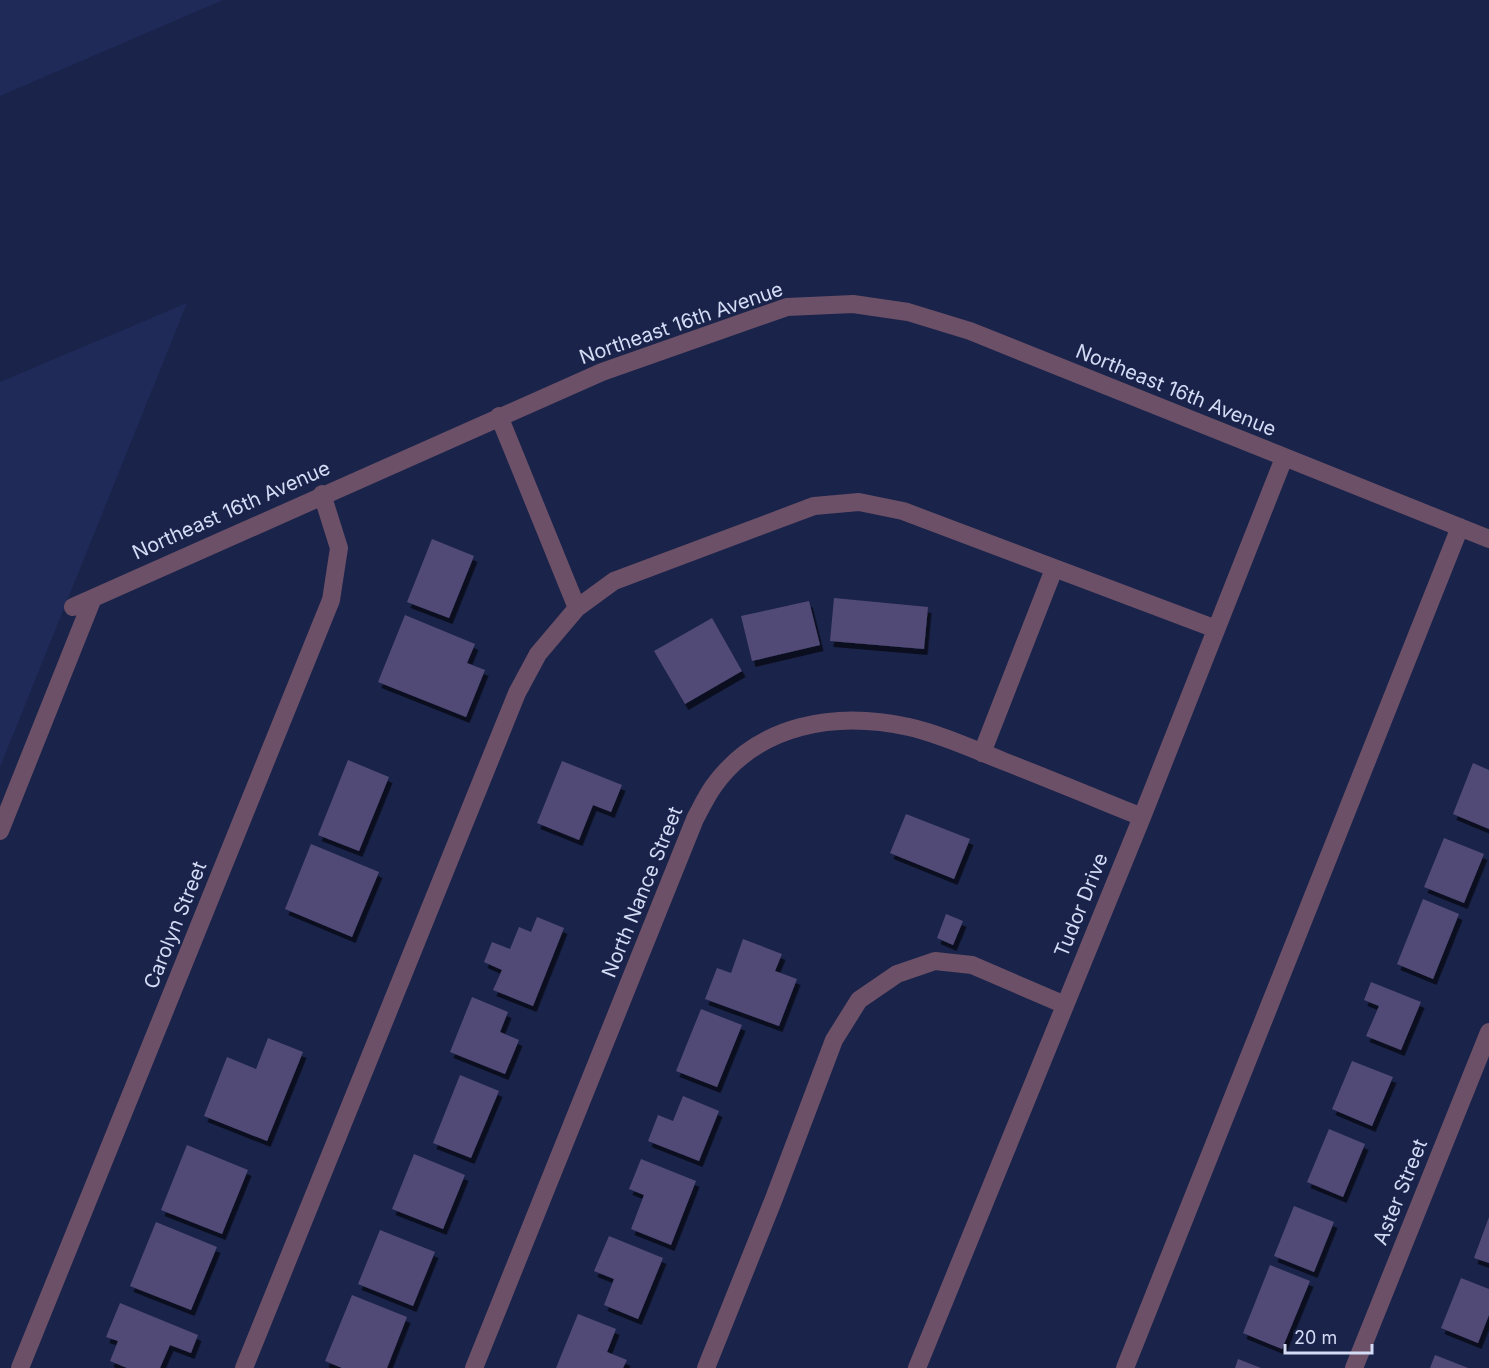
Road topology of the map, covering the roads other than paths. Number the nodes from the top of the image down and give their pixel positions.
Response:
1 (499, 416) junction
2 (1284, 458) junction
3 (322, 494) junction
4 (1460, 527) junction
5 (1489, 539) edge
6 (1054, 569) junction
7 (93, 597) junction
8 (73, 607) dead end
9 (577, 608) junction
10 (1215, 629) junction
11 (982, 753) junction
12 (1142, 817) junction
13 (0, 831) edge
14 (1065, 1005) junction
15 (1489, 1032) edge
16 (20, 1368) edge
17 (244, 1368) edge
18 (474, 1368) edge
19 (706, 1368) edge
20 (918, 1368) edge
21 (1125, 1368) edge
22 (1354, 1368) edge

1 - 2 street, Northeast 16th Avenue
1 - 3 street, Northeast 16th Avenue
1 - 9 street
2 - 4 street, Northeast 16th Avenue
2 - 10 street, Tudor Drive
3 - 7 street, Northeast 16th Avenue
3 - 16 street, Carolyn Street
4 - 5 street, Northeast 16th Avenue
4 - 21 street
6 - 9 street
6 - 10 street
6 - 11 street
7 - 8 street, Northeast 16th Avenue
7 - 13 street
9 - 17 street
10 - 12 street, Tudor Drive
11 - 12 street, North Nance Street
11 - 18 street, North Nance Street
12 - 14 street, Tudor Drive
14 - 19 street
14 - 20 street, Tudor Drive
15 - 22 street, Aster Street

